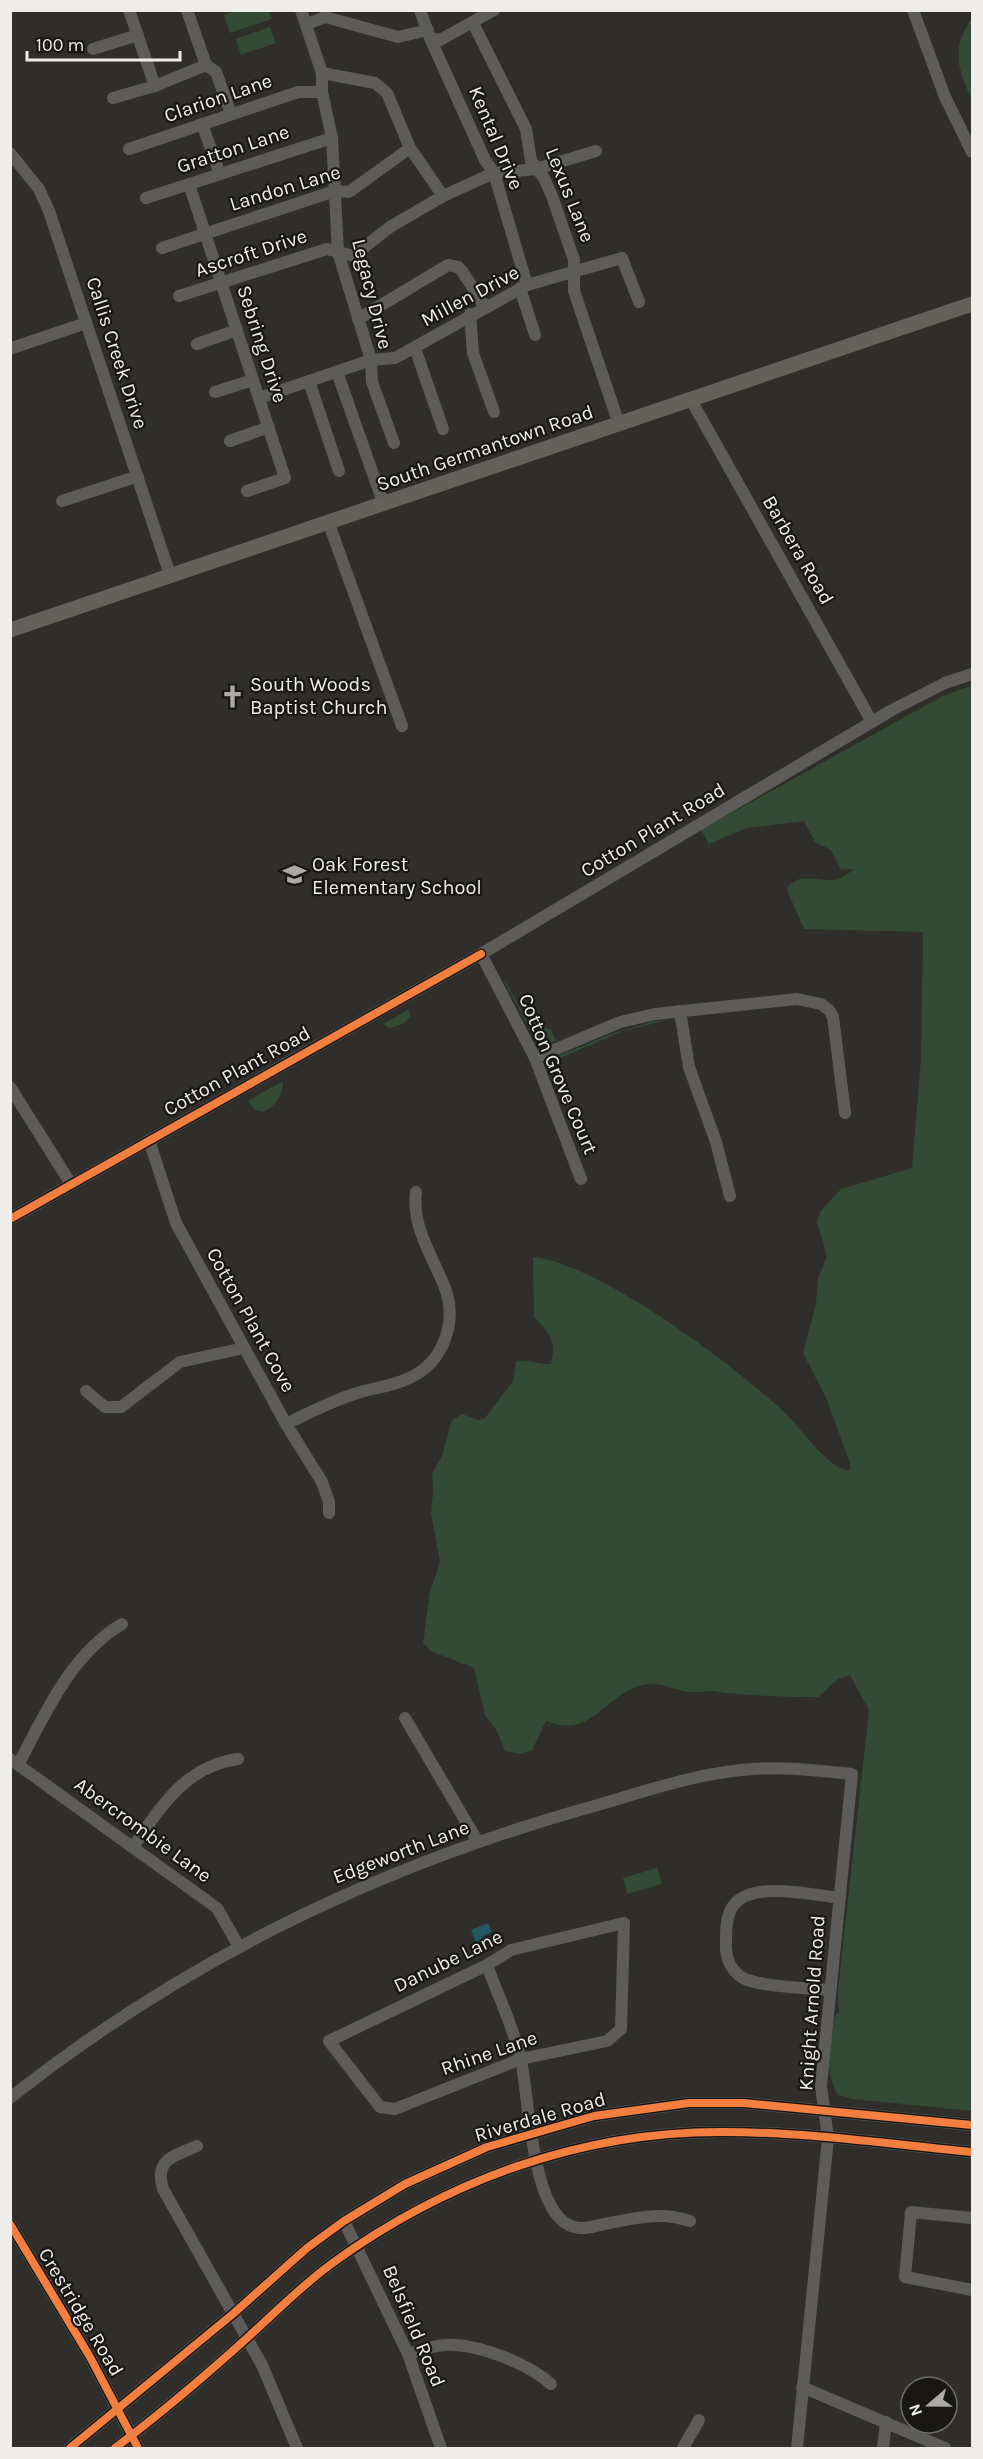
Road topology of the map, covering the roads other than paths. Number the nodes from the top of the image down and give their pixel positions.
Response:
1 (129, 10) edge
2 (187, 10) edge
3 (301, 10) edge
4 (420, 10) edge
5 (494, 10) edge
6 (913, 10) edge
7 (473, 22) junction
8 (307, 24) junction
9 (429, 34) junction
10 (138, 36) junction
11 (93, 48) dead end
12 (206, 65) junction
13 (322, 74) junction
14 (155, 86) junction
15 (322, 92) junction
16 (113, 98) dead end
17 (231, 114) junction
18 (202, 124) junction
19 (332, 138) junction
20 (410, 148) junction
21 (129, 149) dead end
22 (596, 151) dead end
23 (972, 152) edge
24 (13, 160) edge
25 (536, 169) junction
26 (494, 172) junction
27 (220, 174) junction
28 (189, 184) junction
29 (335, 191) junction
30 (443, 196) junction
31 (146, 198) dead end
32 (205, 233) junction
33 (162, 248) dead end
34 (338, 252) junction
35 (573, 273) junction
36 (221, 282) junction
37 (524, 287) junction
38 (179, 296) dead end
39 (639, 302) dead end
40 (972, 304) edge
41 (485, 307) junction
42 (470, 314) junction
43 (358, 319) junction
44 (86, 323) junction
45 (237, 330) junction
46 (535, 335) dead end
47 (197, 344) dead end
48 (12, 348) dead end
49 (415, 348) junction
50 (371, 360) junction
51 (337, 372) junction
52 (253, 380) junction
53 (309, 381) junction
54 (215, 392) dead end
55 (259, 398) junction
56 (690, 398) junction
57 (494, 412) dead end
58 (619, 424) junction
59 (268, 428) junction
60 (443, 429) dead end
61 (230, 441) dead end
62 (394, 443) dead end
63 (339, 471) dead end
64 (138, 476) junction
65 (247, 491) dead end
66 (62, 501) dead end
67 (384, 505) junction
68 (329, 524) junction
69 (170, 575) junction
70 (10, 630) edge
71 (972, 674) edge
72 (872, 722) junction
73 (402, 726) dead end
74 (481, 954) junction
75 (680, 1011) junction
76 (535, 1058) junction
77 (10, 1087) edge
78 (845, 1113) dead end
79 (149, 1140) junction
80 (581, 1179) dead end
81 (70, 1184) junction
82 (416, 1192) dead end
83 (730, 1196) dead end
84 (10, 1219) edge
85 (244, 1348) junction
86 (86, 1391) dead end
87 (286, 1424) junction
88 (330, 1513) dead end
89 (122, 1624) dead end
90 (405, 1718) dead end
91 (238, 1760) dead end
92 (14, 1762) edge
93 (852, 1774) joint
94 (478, 1842) junction
95 (133, 1847) junction
96 (840, 1898) junction
97 (624, 1923) joint
98 (238, 1945) junction
99 (487, 1965) junction
100 (830, 1990) junction
101 (329, 2041) joint
102 (521, 2059) junction
103 (10, 2098) edge
104 (826, 2111) junction
105 (972, 2126) edge
106 (531, 2132) junction
107 (828, 2138) junction
108 (197, 2146) dead end
109 (972, 2152) edge
110 (537, 2159) junction
111 (972, 2218) edge
112 (344, 2221) junction
113 (690, 2221) dead end
114 (10, 2224) edge
115 (357, 2246) junction
116 (972, 2290) edge
117 (234, 2313) junction
118 (247, 2338) junction
119 (408, 2354) junction
120 (551, 2384) dead end
121 (802, 2388) junction
122 (118, 2408) junction
123 (699, 2420) dead end
124 (886, 2422) junction
125 (133, 2435) junction
126 (70, 2448) edge
127 (115, 2448) edge
128 (138, 2448) edge
129 (297, 2448) edge
130 (441, 2448) edge
131 (683, 2448) edge
132 (797, 2448) edge
133 (883, 2448) edge
134 (945, 2448) edge

1 - 10 street
2 - 12 street
3 - 8 street, Legacy Drive
4 - 9 street, Kental Drive
5 - 7 street
6 - 23 street
7 - 9 street
7 - 25 street, Lexus Lane
8 - 9 street
8 - 13 street, Legacy Drive
9 - 26 street, Kental Drive
10 - 11 street
10 - 14 street
12 - 14 street
12 - 17 street
13 - 15 street, Legacy Drive
13 - 20 street
14 - 16 street
15 - 17 street, Clarion Lane
15 - 19 street, Legacy Drive
17 - 18 street, Clarion Lane
18 - 21 street, Clarion Lane
18 - 27 street
19 - 27 street, Gratton Lane
19 - 29 street, Legacy Drive
20 - 29 street, Landon Lane
20 - 30 street
22 - 25 street, Ascroft Drive
24 - 44 street, Callis Creek Drive
25 - 26 street, Ascroft Drive
25 - 35 street, Lexus Lane
26 - 30 street, Ascroft Drive
26 - 37 street, Kental Drive
27 - 28 street, Gratton Lane
28 - 31 street, Gratton Lane
28 - 32 street, Sebring Drive
29 - 32 street, Landon Lane
29 - 34 street, Legacy Drive
30 - 34 street, Ascroft Drive
32 - 33 street, Landon Lane
32 - 36 street, Sebring Drive
34 - 36 street, Ascroft Drive
34 - 43 street, Legacy Drive
35 - 37 street, Millen Drive
35 - 39 street, Millen Drive
35 - 58 street, Lexus Lane
36 - 38 street, Ascroft Drive
36 - 45 street, Sebring Drive
37 - 41 street, Millen Drive
37 - 46 street, Kental Drive
40 - 56 main road, South Germantown Road
41 - 42 street, Millen Drive
41 - 43 street
42 - 49 street, Millen Drive
42 - 57 street
43 - 50 street, Legacy Drive
44 - 48 street
44 - 64 street, Callis Creek Drive
45 - 47 street
45 - 52 street, Sebring Drive
49 - 50 street, Millen Drive
49 - 60 street
50 - 51 street, Millen Drive
50 - 62 street, Legacy Drive
51 - 53 street, Millen Drive
51 - 67 street
52 - 54 street
52 - 55 street, Sebring Drive
53 - 55 street, Millen Drive
53 - 63 street
55 - 59 street, Sebring Drive
56 - 58 main road, South Germantown Road
56 - 72 street, Barbera Road
58 - 67 main road, South Germantown Road
59 - 61 street
59 - 65 street, Sebring Drive
64 - 66 street
64 - 69 street, Callis Creek Drive
67 - 68 main road, South Germantown Road
68 - 69 main road, South Germantown Road
68 - 73 street
69 - 70 main road, South Germantown Road
71 - 72 street, Cotton Plant Road
72 - 74 street, Cotton Plant Road
74 - 76 street, Cotton Grove Court
74 - 79 street, Cotton Plant Road
75 - 76 street
75 - 78 street
75 - 83 street
76 - 80 street, Cotton Grove Court
77 - 81 street
79 - 81 street, Cotton Plant Road
79 - 85 street, Cotton Plant Cove
81 - 84 street, Cotton Plant Road
82 - 87 street
85 - 86 street
85 - 87 street, Cotton Plant Cove
87 - 88 street, Cotton Plant Cove
89 - 92 street
90 - 94 street
91 - 95 street
92 - 95 street, Abercrombie Lane
93 - 94 street, Edgeworth Lane
93 - 96 street, Knight Arnold Road
94 - 98 street, Edgeworth Lane
95 - 98 street, Abercrombie Lane
96 - 100 street, Knight Arnold Road
96 - 100 street
97 - 99 street, Danube Lane
97 - 102 street, Rhine Lane
98 - 103 street, Edgeworth Lane
99 - 101 street, Danube Lane
99 - 102 street
100 - 104 street, Knight Arnold Road
101 - 102 street, Rhine Lane
102 - 106 street
104 - 105 street, Riverdale Road
104 - 106 street, Riverdale Road
104 - 107 street, Knight Arnold Road
106 - 110 street
106 - 112 street, Riverdale Road
107 - 109 street, Riverdale Road
107 - 110 street, Riverdale Road
107 - 121 street, Knight Arnold Road
108 - 117 street
110 - 113 street
110 - 115 street, Riverdale Road
111 - 116 street
112 - 115 street, Belsfield Road
112 - 117 street, Riverdale Road
114 - 122 street, Crestridge Road
115 - 118 street, Riverdale Road
115 - 119 street, Belsfield Road
117 - 118 street
117 - 122 street, Riverdale Road
118 - 125 street, Riverdale Road
118 - 129 street
119 - 120 street
119 - 130 street, Belsfield Road
121 - 124 street
121 - 132 street, Knight Arnold Road
122 - 125 street, Crestridge Road
122 - 126 street, Riverdale Road
123 - 131 street
124 - 133 street
124 - 134 street
125 - 127 street, Riverdale Road
125 - 128 street, Crestridge Road

